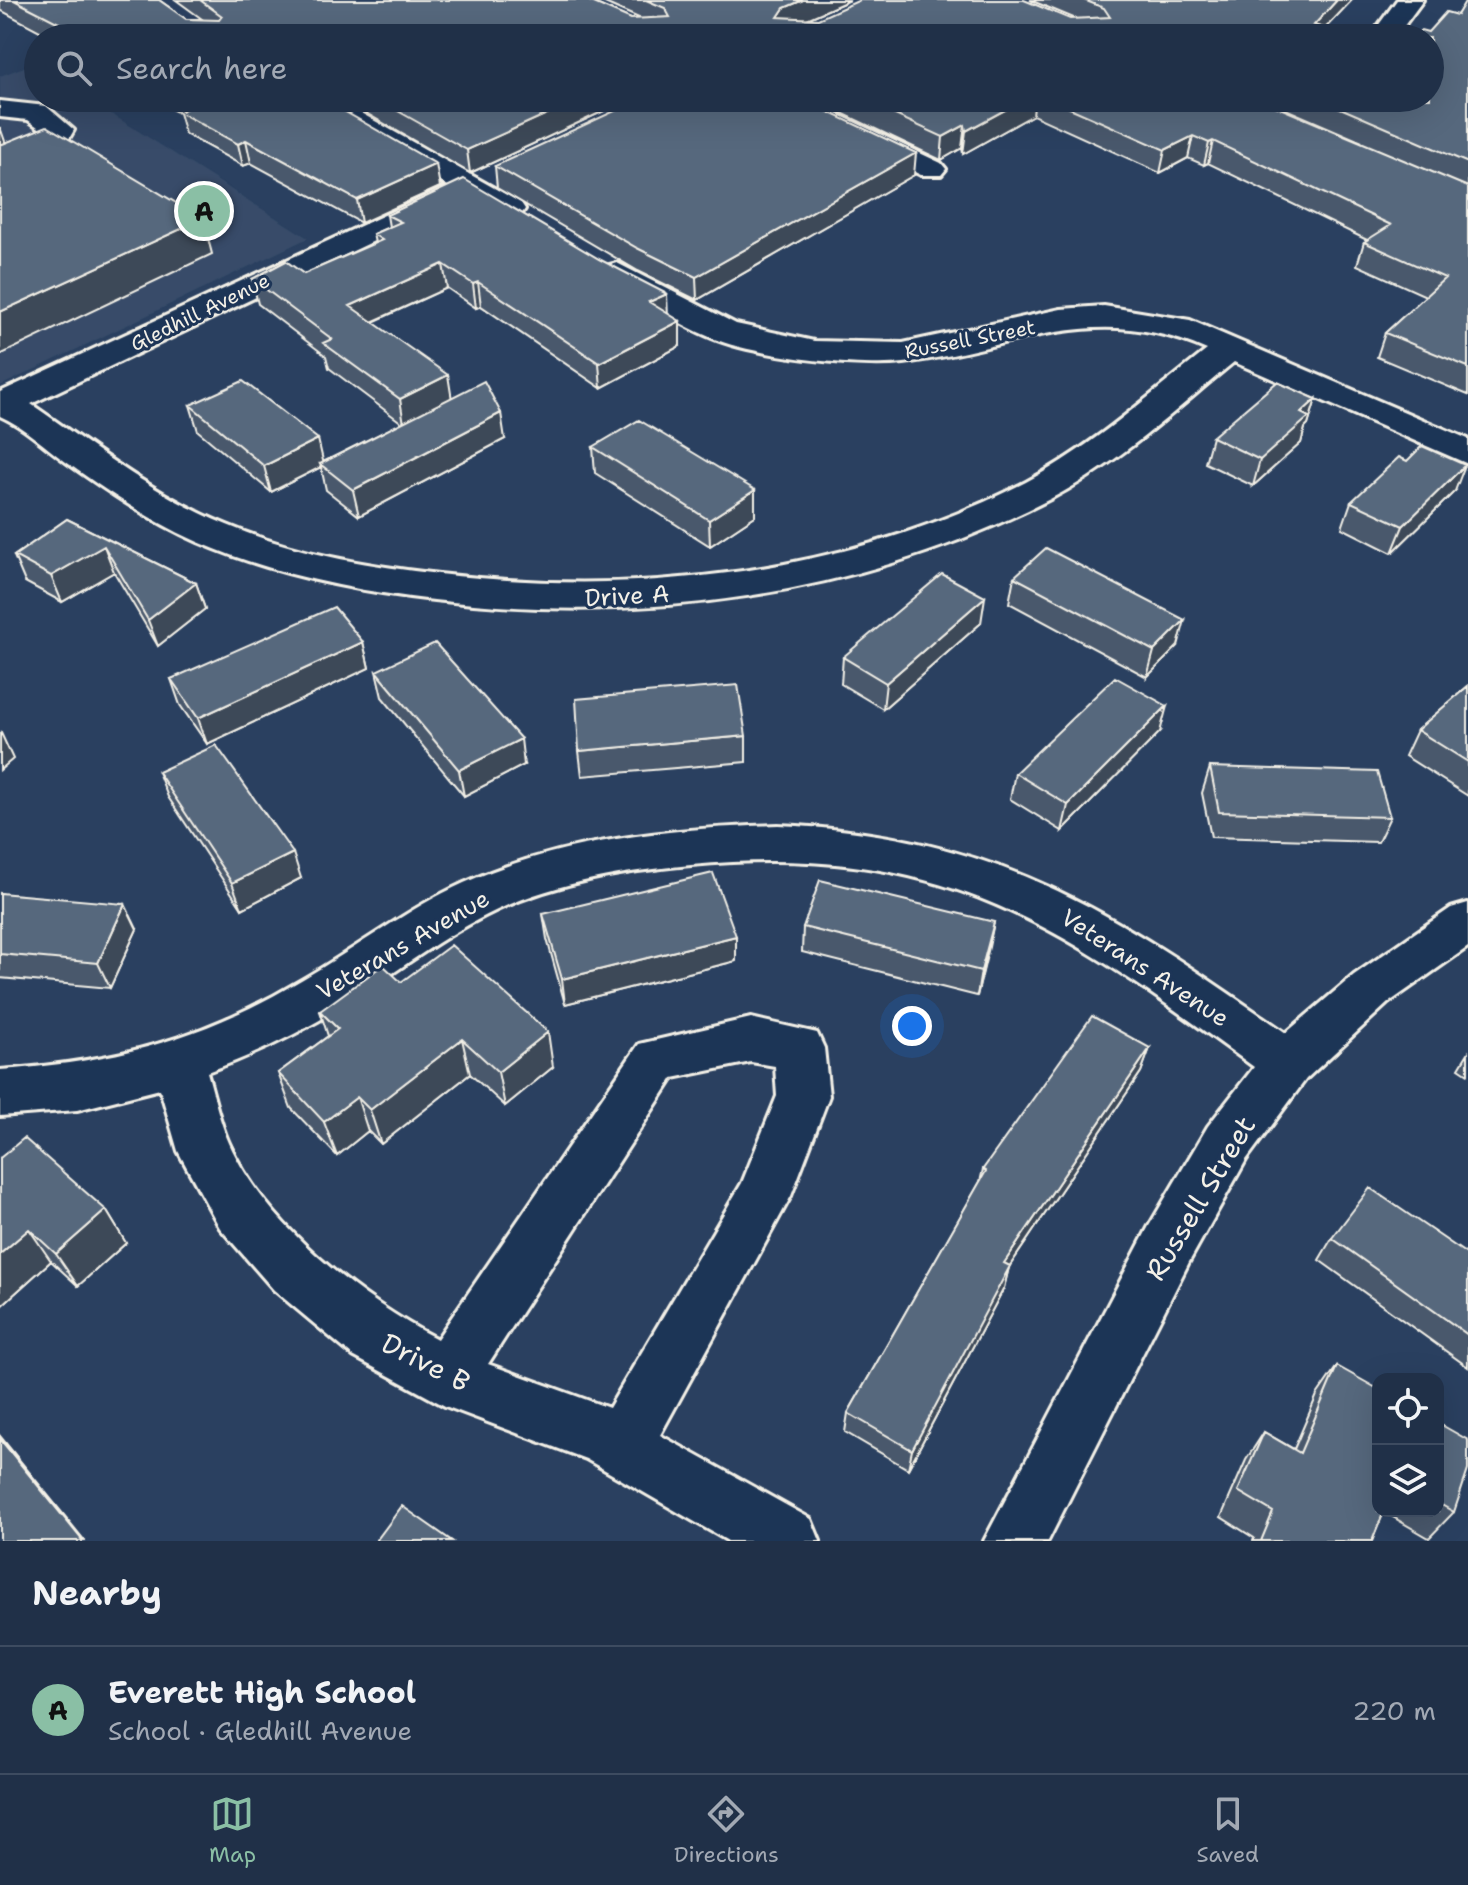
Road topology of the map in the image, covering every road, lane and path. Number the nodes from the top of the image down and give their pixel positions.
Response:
1 (1410, 0) edge
2 (1392, 24) edge
3 (0, 109) edge
4 (24, 111) edge
5 (36, 112) edge
6 (343, 112) edge
7 (811, 112) edge
8 (931, 169) dead end
9 (0, 173) edge
10 (481, 179) junction
11 (537, 225) edge
12 (588, 256) edge
13 (1231, 347) junction
14 (3, 403) edge
15 (1468, 453) edge
16 (1468, 922) edge
17 (178, 1061) junction
18 (1288, 1063) junction
19 (0, 1093) edge
20 (447, 1375) junction
21 (621, 1445) junction
22 (789, 1541) edge
23 (1015, 1541) edge

1 - 2 street
3 - 4 street
5 - 9 street
6 - 10 street
7 - 8 street
10 - 11 street
10 - 14 street, Gledhill Avenue
12 - 13 street, Russell Street
13 - 14 street, Drive A
13 - 15 street, Russell Street
16 - 18 street, Russell Street
17 - 18 street, Veterans Avenue
17 - 19 street, Veterans Avenue
17 - 20 street, Drive B
18 - 23 street, Russell Street
20 - 21 street, Drive B
20 - 21 street
21 - 22 street, Drive B

